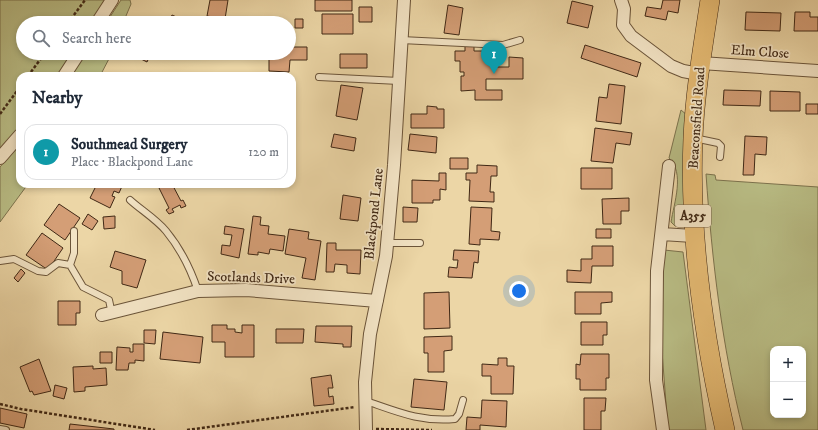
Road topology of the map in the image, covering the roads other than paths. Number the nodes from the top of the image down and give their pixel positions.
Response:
1 (112, 0) edge
2 (404, 0) edge
3 (621, 0) edge
4 (710, 0) edge
5 (102, 16) edge
6 (401, 40) junction
7 (520, 40) dead end
8 (74, 60) edge
9 (700, 68) junction
10 (818, 71) edge
11 (67, 72) edge
12 (319, 77) dead end
13 (399, 81) junction
14 (693, 138) junction
15 (16, 140) edge
16 (720, 157) dead end
17 (0, 158) edge
18 (669, 166) dead end
19 (130, 200) dead end
20 (74, 231) dead end
21 (662, 234) junction
22 (693, 236) junction
23 (387, 243) junction
24 (420, 243) dead end
25 (0, 261) edge
26 (70, 265) junction
27 (198, 292) junction
28 (378, 301) junction
29 (107, 315) joint
30 (463, 400) dead end
31 (366, 403) junction
32 (0, 429) edge
33 (366, 429) edge
34 (6, 430) edge
35 (663, 430) edge
36 (725, 430) edge

1 - 5 street
2 - 6 street, Blackpond Lane
3 - 9 street, Elm Close
4 - 9 main road, Beaconsfield Road / A355
6 - 7 lane
6 - 13 street, Blackpond Lane
8 - 11 street
9 - 10 street, Elm Close
9 - 14 main road, Beaconsfield Road / A355
12 - 13 lane
13 - 23 street, Blackpond Lane
14 - 16 lane
14 - 22 main road, Beaconsfield Road / A355
15 - 17 street
18 - 21 street, Beaconsfield Road
19 - 27 lane
20 - 26 lane
21 - 22 street
21 - 35 street, Beaconsfield Road
22 - 36 main road, Beaconsfield Road / A355
23 - 24 lane
23 - 28 street, Blackpond Lane
25 - 26 lane
26 - 29 lane
27 - 28 street, Scotlands Drive
27 - 29 street, Scotlands Drive
28 - 31 street, Blackpond Lane
30 - 31 lane
31 - 33 street, Blackpond Lane
32 - 34 lane

